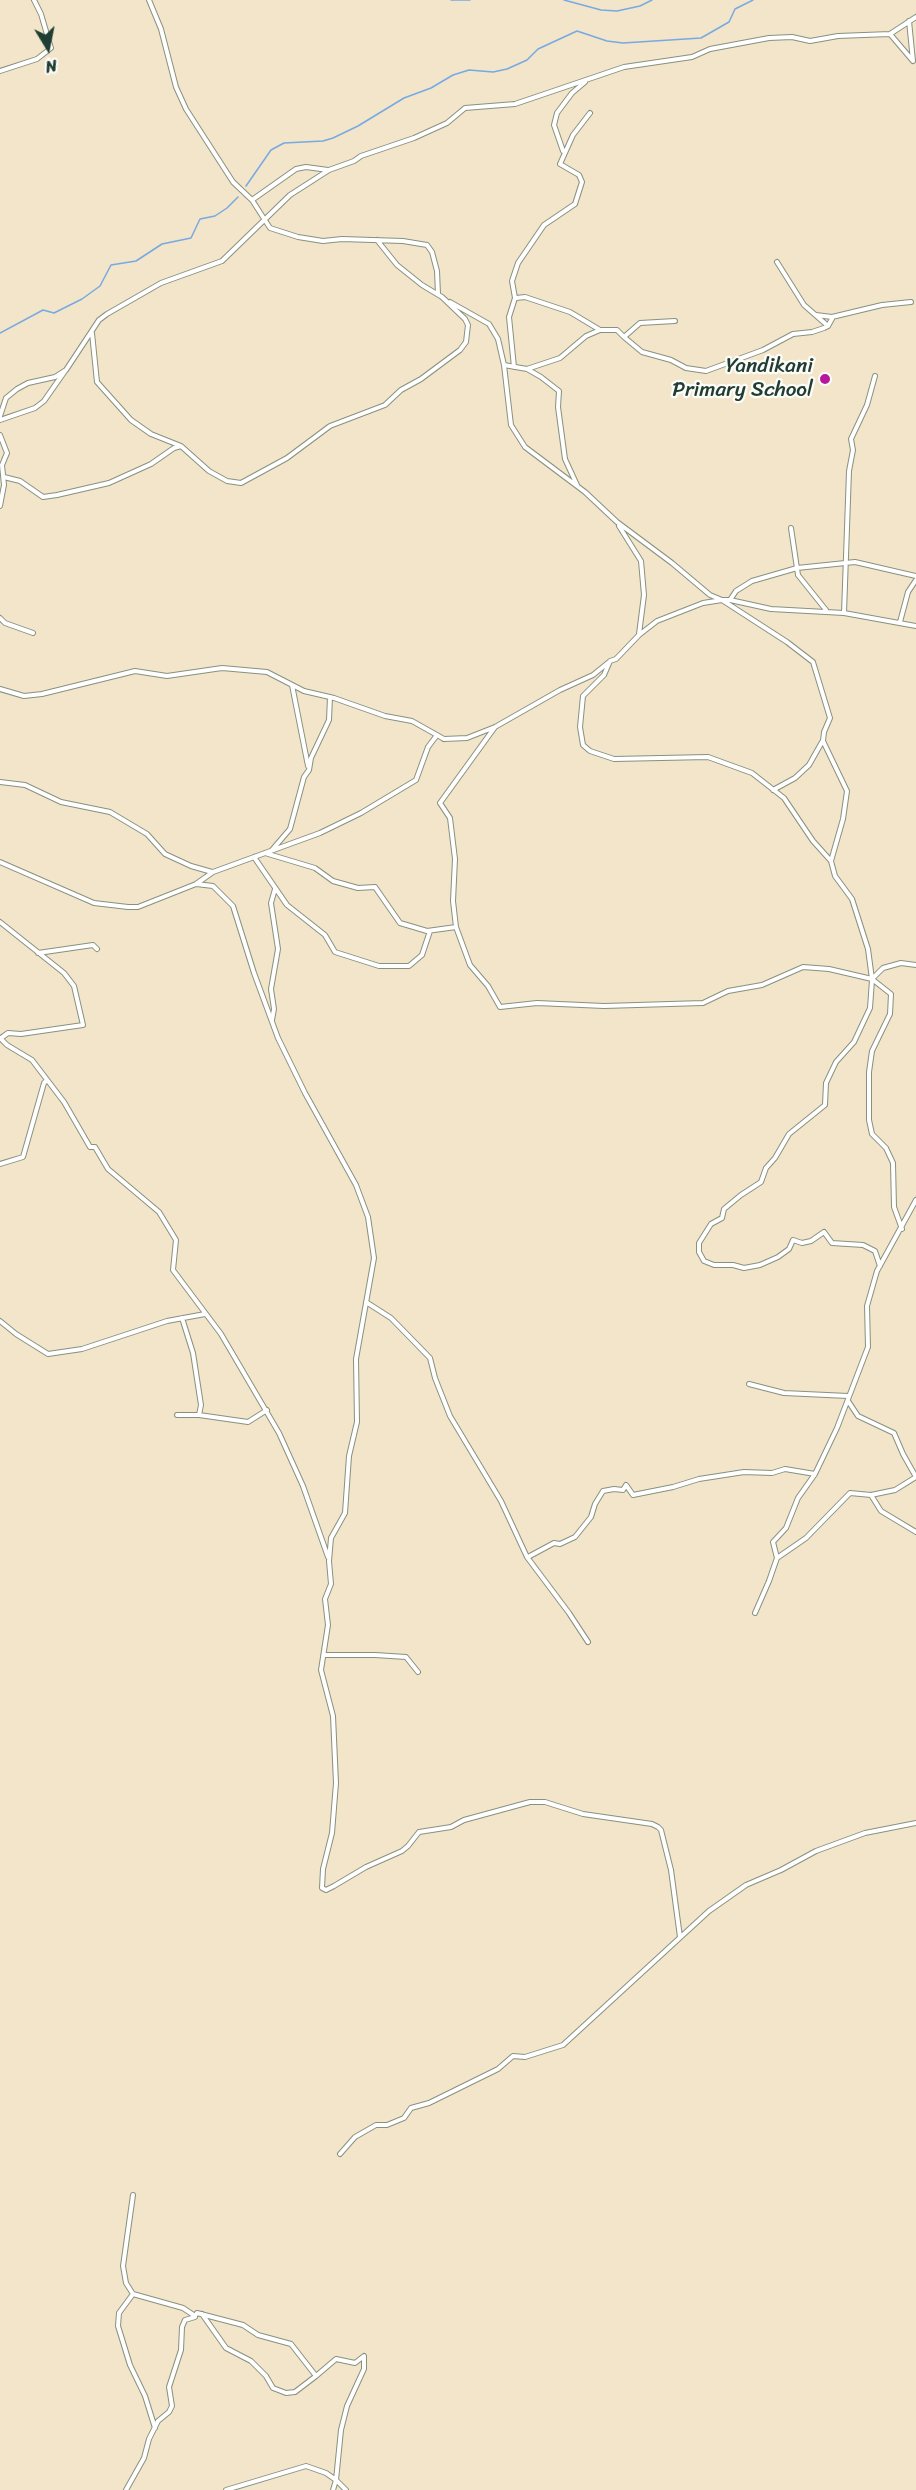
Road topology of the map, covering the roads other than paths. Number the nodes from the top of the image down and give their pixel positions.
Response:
1 (34, 0) edge
2 (149, 0) edge
3 (916, 17) edge
4 (909, 21) junction
5 (890, 34) junction
6 (0, 71) edge
7 (588, 79) junction
8 (590, 113) dead end
9 (563, 154) junction
10 (329, 170) junction
11 (252, 200) junction
12 (266, 219) junction
13 (377, 240) junction
14 (777, 262) dead end
15 (438, 294) junction
16 (515, 298) junction
17 (444, 299) junction
18 (911, 302) dead end
19 (816, 315) junction
20 (833, 317) junction
21 (675, 321) dead end
22 (828, 326) junction
23 (600, 330) junction
24 (92, 332) junction
25 (624, 337) junction
26 (504, 364) junction
27 (514, 367) junction
28 (526, 369) junction
29 (66, 370) junction
30 (875, 376) dead end
31 (0, 418) edge
32 (0, 435) edge
33 (181, 446) junction
34 (4, 477) junction
35 (579, 489) junction
36 (0, 506) edge
37 (617, 522) junction
38 (791, 528) dead end
39 (845, 562) junction
40 (797, 568) junction
41 (916, 578) edge
42 (722, 600) junction
43 (730, 600) junction
44 (826, 611) junction
45 (844, 613) junction
46 (0, 618) edge
47 (900, 622) junction
48 (916, 626) edge
49 (33, 633) dead end
50 (639, 635) junction
51 (610, 661) junction
52 (291, 684) junction
53 (0, 689) edge
54 (330, 697) junction
55 (495, 727) junction
56 (444, 739) junction
57 (823, 741) junction
58 (309, 770) junction
59 (0, 782) edge
60 (773, 790) junction
61 (271, 851) junction
62 (265, 853) junction
63 (254, 857) junction
64 (831, 861) junction
65 (0, 862) edge
66 (213, 872) junction
67 (196, 885) junction
68 (275, 888) junction
69 (0, 922) edge
70 (456, 927) junction
71 (430, 931) junction
72 (97, 949) dead end
73 (38, 953) junction
74 (916, 965) edge
75 (872, 980) junction
76 (272, 1021) junction
77 (0, 1038) edge
78 (47, 1080) junction
79 (0, 1164) edge
80 (916, 1200) edge
81 (902, 1229) junction
82 (880, 1266) junction
83 (366, 1302) junction
84 (206, 1314) junction
85 (182, 1318) junction
86 (0, 1321) edge
87 (749, 1384) dead end
88 (848, 1398) junction
89 (267, 1410) junction
90 (177, 1415) dead end
91 (199, 1415) junction
92 (815, 1474) junction
93 (916, 1477) edge
94 (871, 1495) junction
95 (916, 1532) edge
96 (527, 1557) junction
97 (777, 1558) junction
98 (329, 1561) junction
99 (755, 1613) dead end
100 (588, 1642) dead end
101 (324, 1655) junction
102 (418, 1672) dead end
103 (916, 1823) edge
104 (680, 1937) junction
105 (340, 2154) dead end
106 (133, 2195) dead end
107 (133, 2294) junction
108 (202, 2314) junction
109 (195, 2316) junction
110 (316, 2376) junction
111 (155, 2429) junction
112 (336, 2480) junction
113 (126, 2490) edge
114 (226, 2490) edge
115 (333, 2490) edge
116 (346, 2490) edge

1 - 6 street
2 - 11 street
3 - 4 street
4 - 5 street
4 - 5 street
5 - 7 street
7 - 9 street
7 - 10 street
8 - 9 street
9 - 16 street
10 - 11 street
10 - 12 street
11 - 12 street
12 - 13 street
12 - 24 street
13 - 15 street
13 - 15 street
14 - 19 street
15 - 17 street
16 - 23 street
16 - 27 street
17 - 26 street
17 - 33 street
18 - 20 street
19 - 20 street
19 - 22 street
20 - 22 street
21 - 25 street
22 - 25 street
23 - 25 street
23 - 28 street
24 - 29 street
24 - 33 street
26 - 27 street
26 - 35 street
27 - 28 street
28 - 35 street
29 - 31 street
29 - 31 street
30 - 39 street
32 - 34 street
33 - 34 street
34 - 36 street
35 - 37 street
37 - 42 street
37 - 50 street
38 - 40 street
39 - 40 street
39 - 41 street
39 - 45 street
40 - 43 street
40 - 44 street
41 - 47 street
42 - 43 street
42 - 50 street
42 - 57 street
43 - 44 street
44 - 45 street
45 - 47 street
46 - 49 street
47 - 48 street
50 - 51 street
51 - 55 street
51 - 60 street
52 - 53 street
52 - 54 street
52 - 58 street
54 - 56 street
54 - 58 street
55 - 56 street
55 - 70 street
56 - 61 street
57 - 60 street
57 - 64 street
58 - 61 street
59 - 66 street
60 - 64 street
61 - 62 street
62 - 63 street
62 - 71 street
63 - 66 street
63 - 68 street
64 - 75 street
65 - 67 street
66 - 67 street
67 - 76 street
68 - 71 street
68 - 76 street
69 - 73 street
70 - 71 street
70 - 75 street
72 - 73 street
73 - 77 street
74 - 75 street
75 - 81 street
75 - 82 street
76 - 83 street
77 - 78 street
78 - 79 street
78 - 84 street
80 - 81 street
81 - 82 street
82 - 88 street
83 - 96 street
83 - 98 street
84 - 85 street
84 - 89 street
85 - 86 street
85 - 91 street
87 - 88 street
88 - 92 street
88 - 93 street
89 - 91 street
89 - 98 street
90 - 91 street
92 - 96 street
92 - 97 street
93 - 94 street
94 - 95 street
94 - 97 street
96 - 100 street
97 - 99 street
98 - 101 street
101 - 102 street
101 - 104 street
103 - 104 street
104 - 105 street
106 - 107 street
107 - 109 street
107 - 111 street
108 - 109 street
108 - 110 street
108 - 110 street
109 - 111 street
110 - 112 street
111 - 113 street
112 - 114 street
112 - 115 street
112 - 116 street

